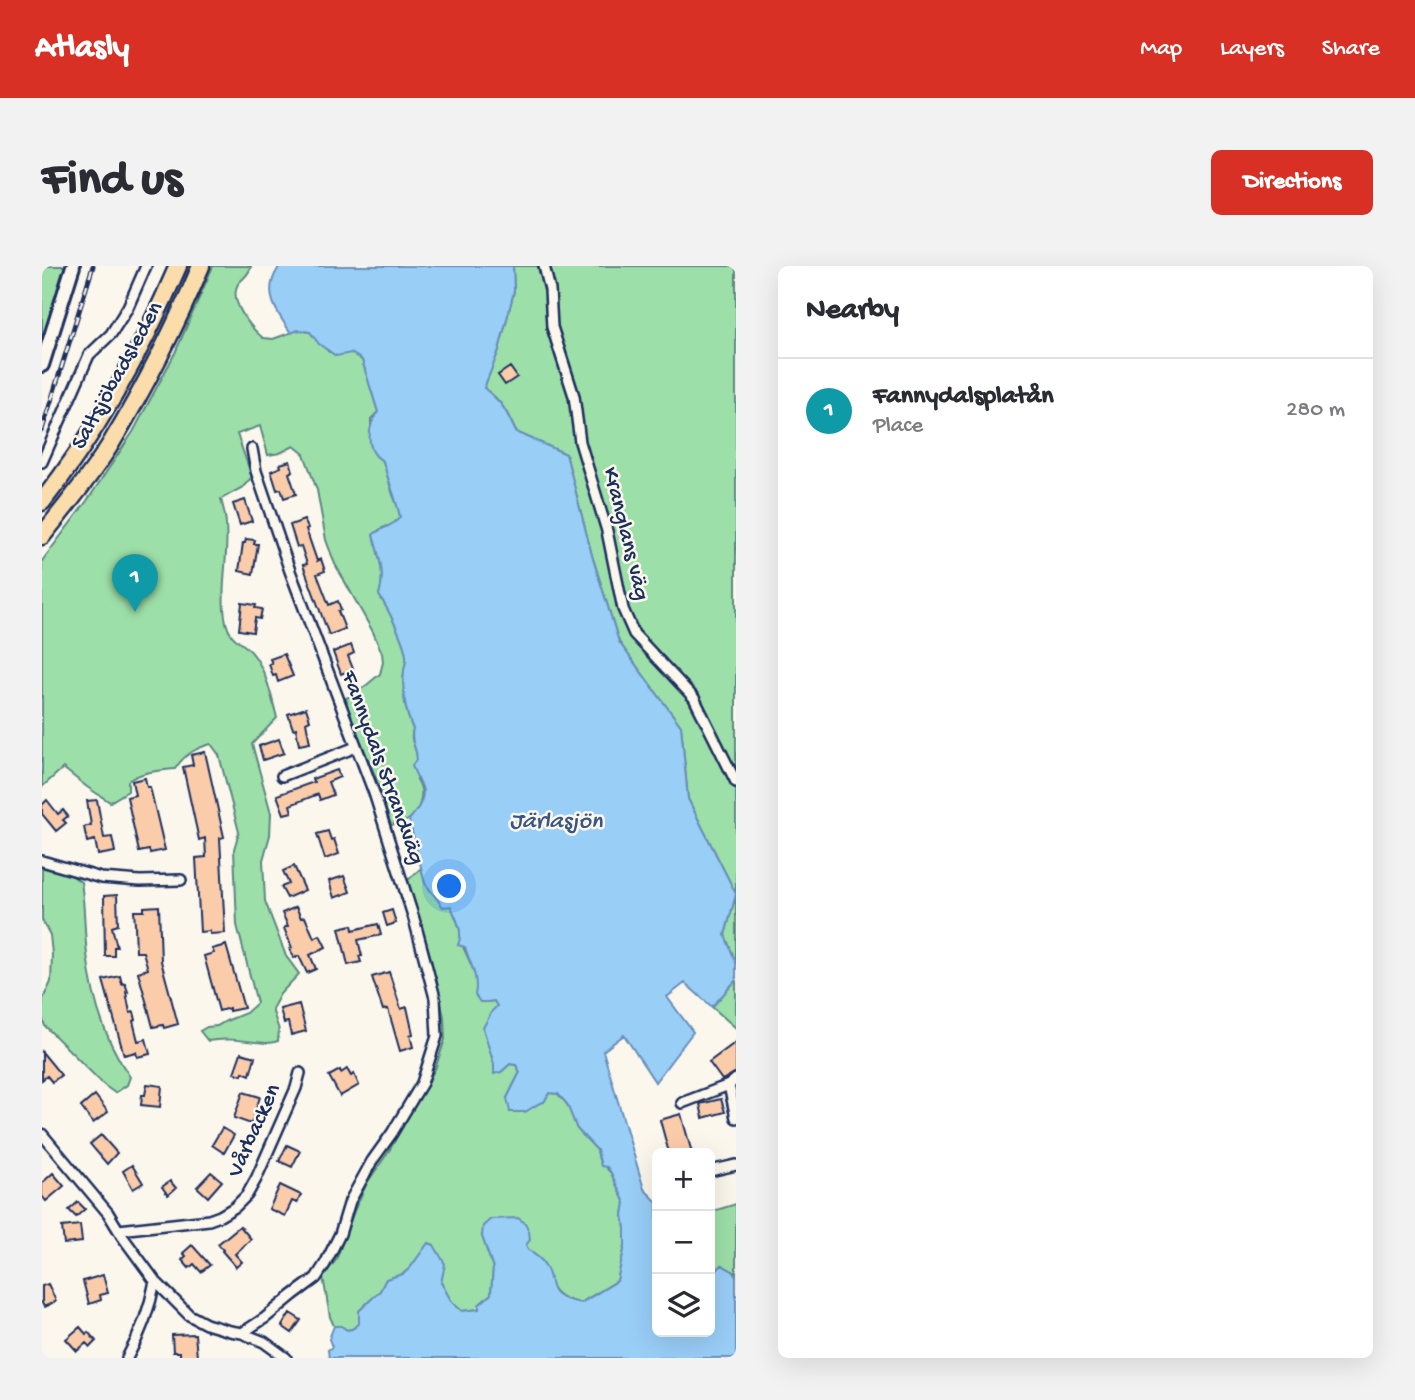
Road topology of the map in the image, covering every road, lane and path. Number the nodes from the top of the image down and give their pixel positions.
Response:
1 (73, 266) edge
2 (146, 266) edge
3 (178, 266) edge
4 (201, 266) edge
5 (544, 266) edge
6 (42, 365) edge
7 (252, 449) dead end
8 (42, 462) edge
9 (45, 499) edge
10 (42, 536) edge
11 (356, 747) junction
12 (282, 776) dead end
13 (736, 782) edge
14 (42, 861) edge
15 (181, 880) dead end
16 (300, 1073) dead end
17 (732, 1082) edge
18 (682, 1103) dead end
19 (736, 1118) edge
20 (42, 1134) edge
21 (736, 1165) edge
22 (715, 1170) edge
23 (119, 1230) junction
24 (155, 1281) junction
25 (242, 1333) junction
26 (127, 1358) edge
27 (286, 1358) edge

1 - 6 street
2 - 8 street
3 - 9 highway, Saltsjöbadsleden
4 - 10 highway, Saltsjöbadsleden
5 - 13 street, Kranglans väg
7 - 11 street, Fannydals Strandväg
11 - 12 street
11 - 25 street, Fannydals Strandväg
14 - 15 street
16 - 23 street, Vårbacken
17 - 18 street
17 - 19 street
20 - 23 street
21 - 22 street
23 - 24 street
24 - 25 street
24 - 26 street
25 - 27 street

